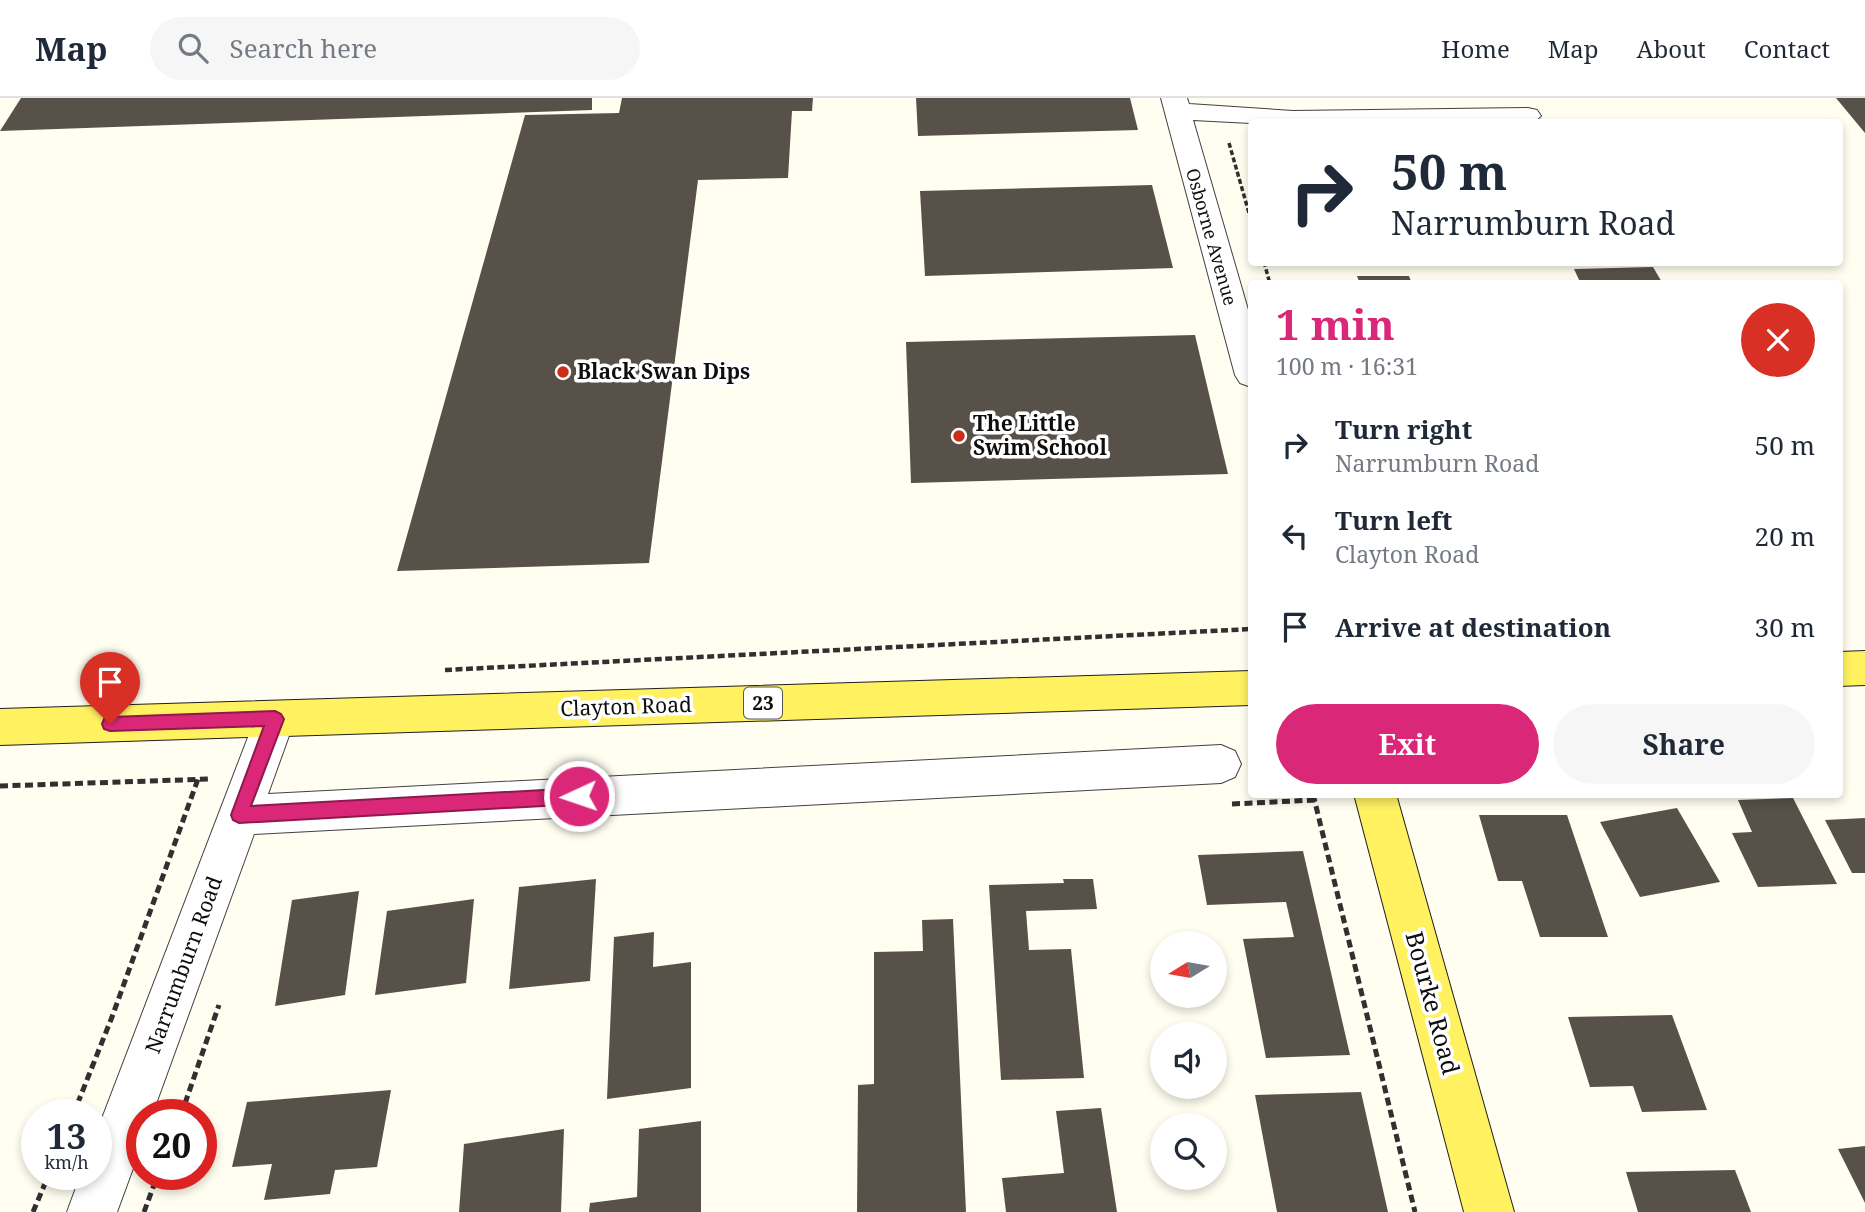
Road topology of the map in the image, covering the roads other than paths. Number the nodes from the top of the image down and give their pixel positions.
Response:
1 (1176, 105) edge
2 (1528, 116) dead end
3 (1248, 364) edge
4 (1843, 668) edge
5 (1865, 668) edge
6 (1248, 688) edge
7 (275, 719) junction
8 (0, 727) edge
9 (1221, 764) dead end
10 (246, 796) junction
11 (1376, 798) edge
12 (92, 1212) edge
13 (1489, 1212) edge

1 - 2 street
1 - 3 street, Osborne Avenue
4 - 5 main road
6 - 7 main road, Clayton Road / 23
7 - 8 main road, Clayton Road / 23
7 - 10 street, Narrumburn Road
9 - 10 street
10 - 12 street, Narrumburn Road
11 - 13 main road, Bourke Road

